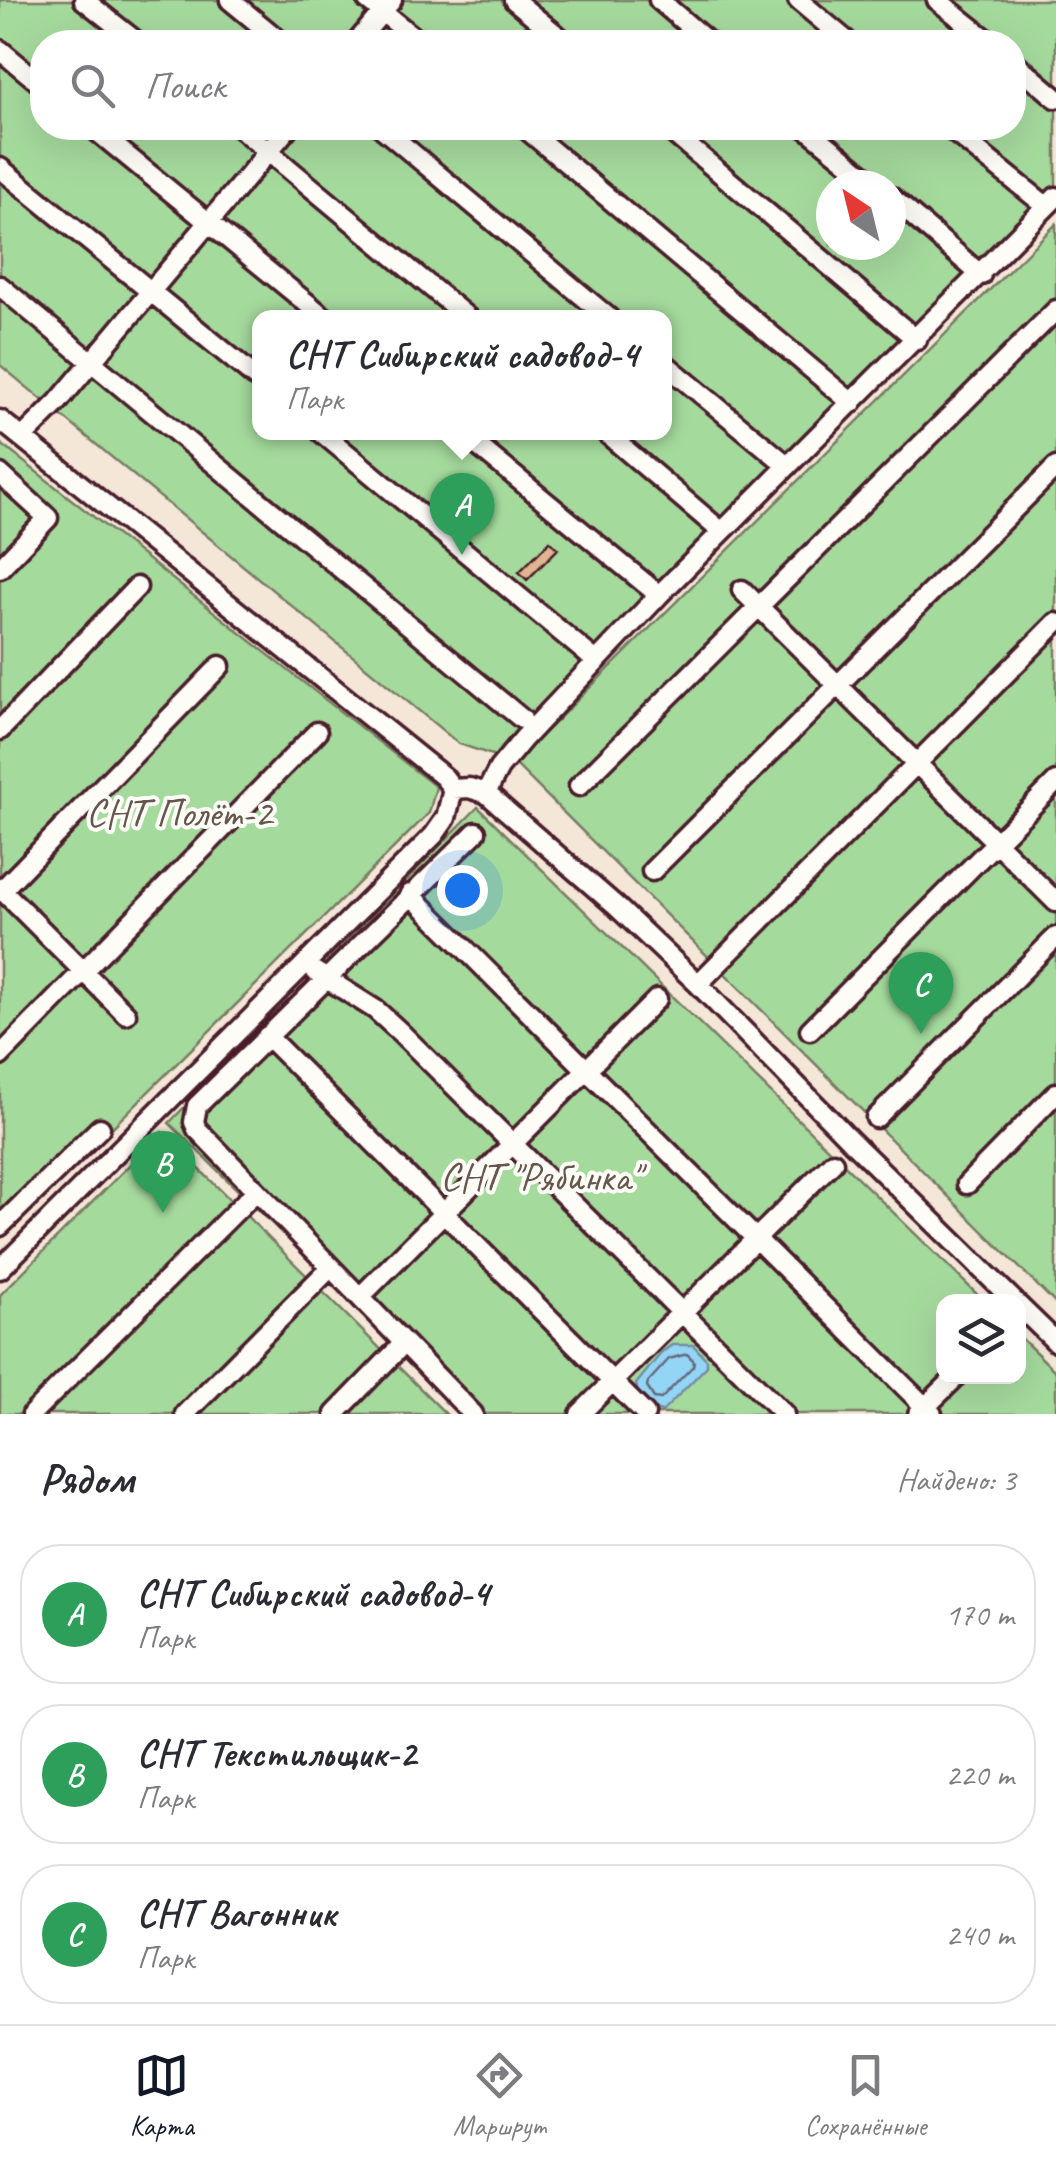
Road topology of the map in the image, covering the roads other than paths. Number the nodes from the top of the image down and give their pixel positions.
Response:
1 (84, 0) edge
2 (230, 0) edge
3 (514, 0) edge
4 (659, 0) edge
5 (798, 0) edge
6 (937, 0) edge
7 (380, 4) edge
8 (121, 30) edge
9 (266, 30) edge
10 (365, 30) edge
11 (407, 30) edge
12 (550, 30) edge
13 (694, 30) edge
14 (834, 30) edge
15 (975, 30) edge
16 (0, 50) edge
17 (1026, 72) edge
18 (30, 75) edge
19 (1056, 98) edge
20 (108, 140) edge
21 (255, 140) edge
22 (278, 140) edge
23 (396, 140) edge
24 (539, 140) edge
25 (682, 140) edge
26 (821, 140) edge
27 (965, 140) edge
28 (268, 151) junction
29 (0, 168) edge
30 (858, 170) edge
31 (1051, 201) edge
32 (906, 211) edge
33 (208, 223) junction
34 (981, 275) junction
35 (0, 286) edge
36 (152, 292) junction
37 (316, 310) edge
38 (458, 310) edge
39 (599, 310) edge
40 (1056, 310) edge
41 (916, 340) junction
42 (93, 361) junction
43 (672, 370) edge
44 (252, 374) edge
45 (852, 403) junction
46 (0, 420) edge
47 (22, 438) junction
48 (331, 440) edge
49 (472, 440) edge
50 (614, 440) edge
51 (788, 466) junction
52 (1056, 467) edge
53 (0, 474) edge
54 (722, 532) junction
55 (0, 568) edge
56 (137, 587) dead end
57 (742, 590) dead end
58 (659, 595) junction
59 (758, 605) junction
60 (1056, 623) edge
61 (596, 661) junction
62 (220, 666) dead end
63 (839, 686) junction
64 (522, 720) dead end
65 (0, 730) edge
66 (317, 732) dead end
67 (917, 764) junction
68 (1056, 782) edge
69 (580, 786) dead end
70 (452, 789) junction
71 (486, 793) junction
72 (476, 832) dead end
73 (996, 843) junction
74 (652, 871) dead end
75 (1, 890) edge
76 (410, 894) junction
77 (1056, 902) edge
78 (1056, 937) edge
79 (304, 963) junction
80 (82, 973) junction
81 (326, 978) junction
82 (698, 984) junction
83 (657, 999) dead end
84 (126, 1014) dead end
85 (810, 1030) dead end
86 (266, 1036) junction
87 (0, 1056) edge
88 (584, 1070) junction
89 (1056, 1093) edge
90 (876, 1118) dead end
91 (100, 1128) dead end
92 (511, 1143) junction
93 (834, 1162) dead end
94 (968, 1184) dead end
95 (255, 1192) junction
96 (444, 1213) junction
97 (0, 1226) edge
98 (756, 1236) junction
99 (0, 1269) edge
100 (329, 1269) junction
101 (1008, 1294) edge
102 (360, 1297) junction
103 (680, 1312) junction
104 (1026, 1312) edge
105 (1056, 1342) edge
106 (403, 1344) junction
107 (614, 1381) junction
108 (950, 1384) edge
109 (925, 1412) edge
110 (32, 1414) edge
111 (185, 1414) edge
112 (334, 1414) edge
113 (473, 1414) edge
114 (580, 1414) edge
115 (645, 1414) edge
116 (784, 1414) edge

1 - 8 street
2 - 9 street
3 - 12 street
4 - 13 street
5 - 14 street
6 - 15 street
7 - 10 street
7 - 11 street
16 - 18 street
17 - 19 street
20 - 33 street
21 - 28 street
22 - 28 street
23 - 39 street
24 - 45 street
25 - 41 street
26 - 30 street
27 - 31 street
28 - 33 street
28 - 38 street
29 - 36 street
31 - 34 street
32 - 34 street
33 - 36 street
33 - 37 street
34 - 41 street
35 - 42 street
36 - 42 street
36 - 44 street
40 - 59 street
41 - 45 street
42 - 47 street
42 - 64 street
43 - 51 street
45 - 51 street
46 - 47 street
47 - 70 street
48 - 61 street
49 - 58 street
50 - 54 street
51 - 54 street
52 - 63 street
53 - 55 street
54 - 58 street
56 - 65 street
57 - 59 street
58 - 61 street
59 - 63 street
59 - 69 street
60 - 67 street
61 - 71 street
62 - 75 street
63 - 67 street
63 - 74 street
66 - 80 street
67 - 73 street
67 - 82 street
68 - 73 street
70 - 71 street
70 - 79 street
71 - 82 street
72 - 76 street
73 - 77 street
73 - 85 street
75 - 80 street
76 - 81 street
76 - 88 street
78 - 90 street
79 - 81 street
79 - 99 street
80 - 84 street
80 - 87 street
81 - 86 street
81 - 92 street
82 - 101 street
83 - 88 street
86 - 95 street
86 - 96 street
88 - 92 street
88 - 98 street
89 - 94 street
91 - 97 street
92 - 96 street
92 - 103 street
93 - 98 street
95 - 100 street
95 - 110 street
96 - 102 street
96 - 107 street
98 - 103 street
98 - 109 street
100 - 102 street
100 - 111 street
102 - 106 street
103 - 107 street
103 - 116 street
104 - 105 street
106 - 112 street
106 - 113 street
107 - 114 street
107 - 115 street
108 - 109 street

